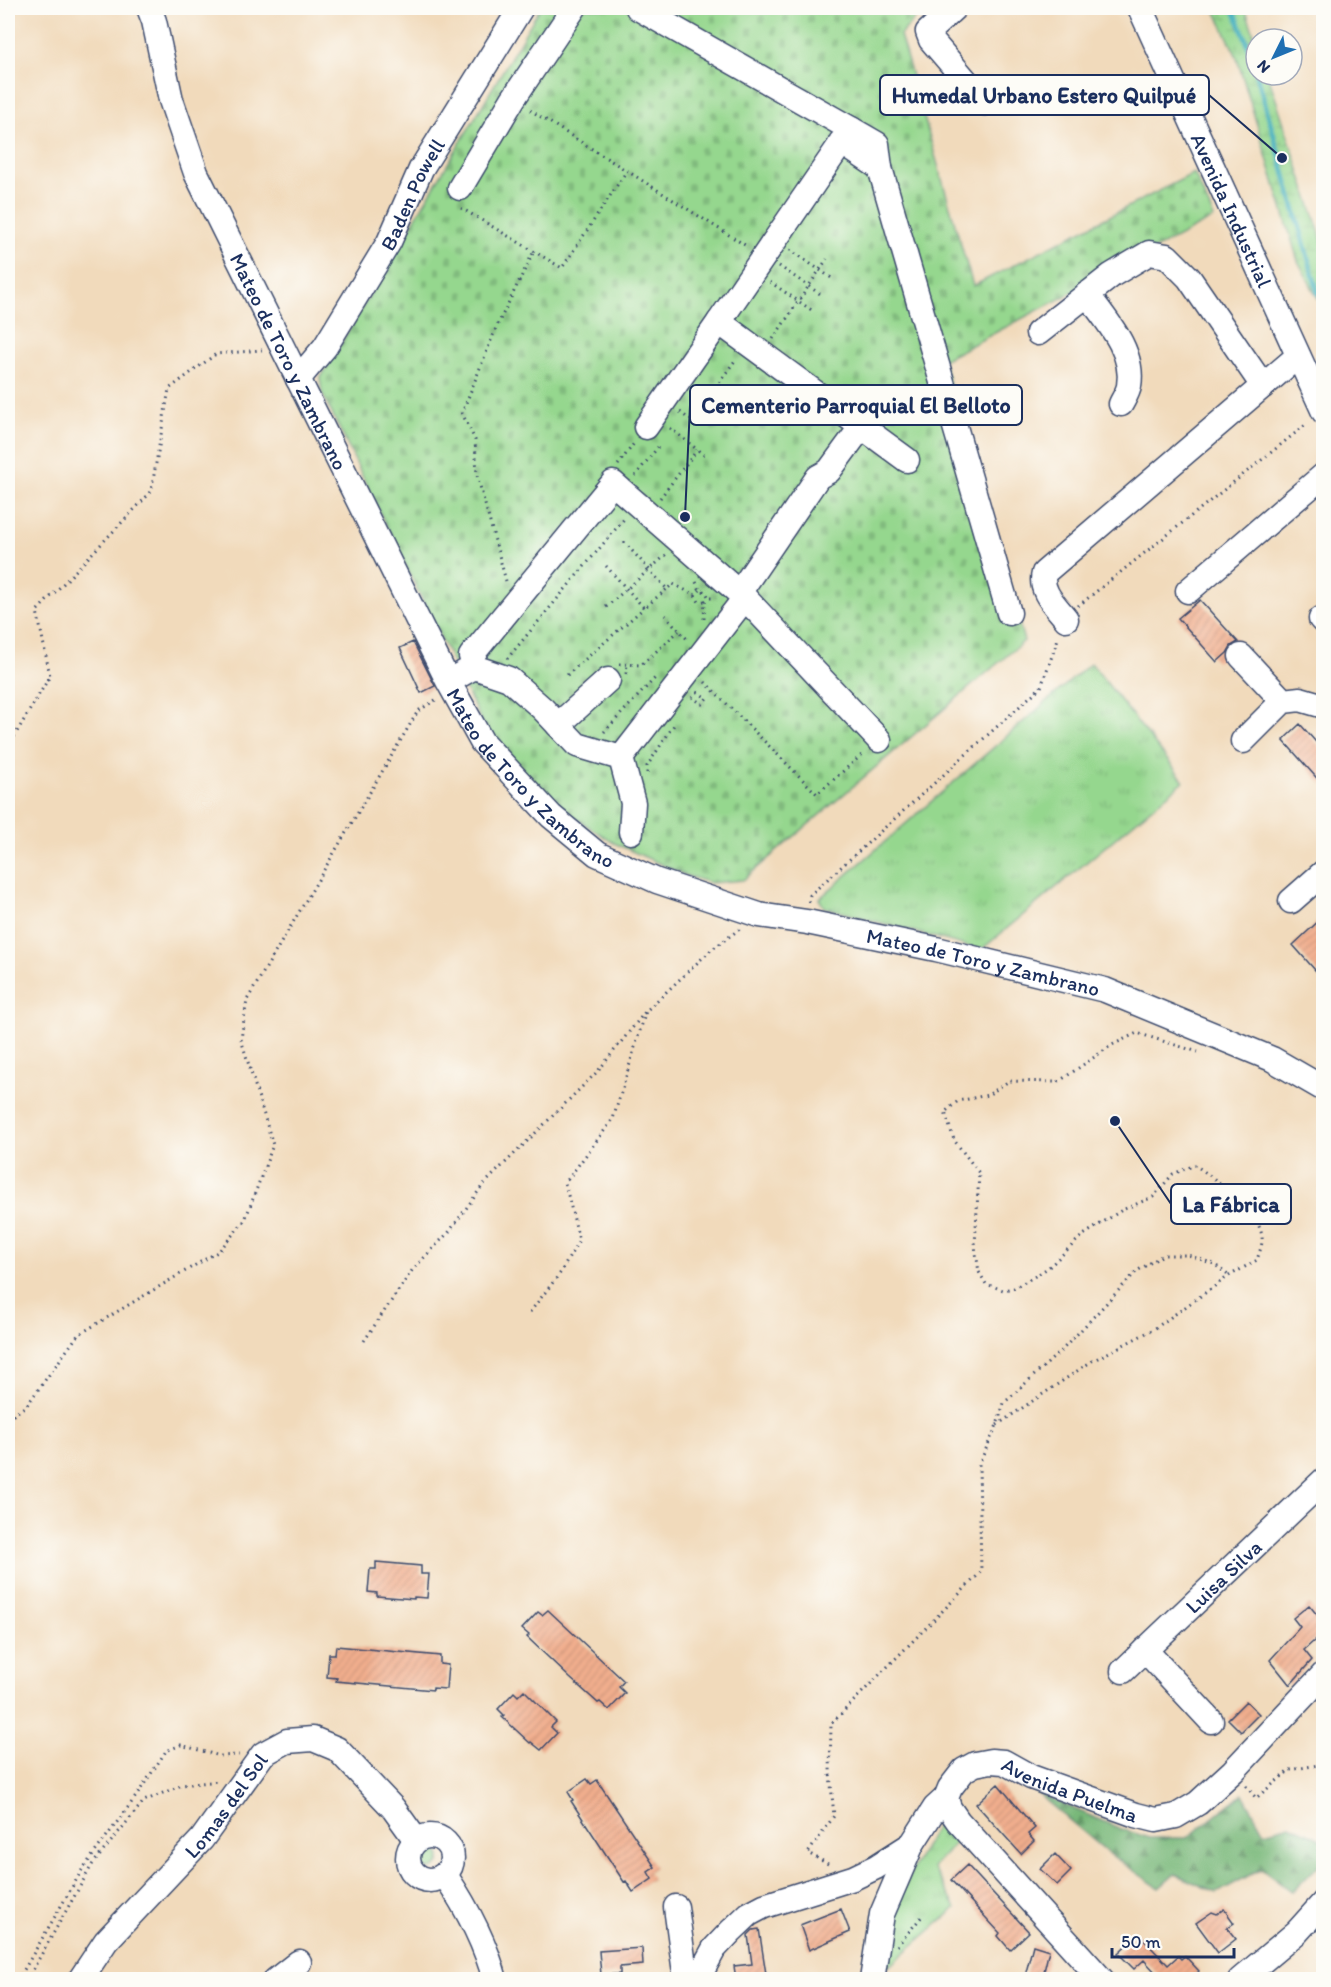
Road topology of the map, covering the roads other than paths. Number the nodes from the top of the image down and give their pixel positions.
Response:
1 (149, 8) edge
2 (521, 8) edge
3 (574, 8) edge
4 (638, 8) edge
5 (954, 8) edge
6 (1140, 8) edge
7 (985, 102) dead end
8 (846, 136) junction
9 (460, 188) road end
10 (1087, 294) junction
11 (720, 322) junction
12 (1038, 333) dead end
13 (1298, 356) junction
14 (298, 379) junction
15 (1263, 386) junction
16 (1121, 404) dead end
17 (1323, 411) edge
18 (862, 426) junction
19 (652, 430) road end
20 (907, 460) dead end
21 (1323, 475) edge
22 (1188, 591) dead end
23 (742, 596) junction
24 (1009, 613) dead end
25 (1066, 619) road end
26 (1241, 656) dead end
27 (485, 671) junction
28 (608, 680) road end
29 (450, 686) junction
30 (1283, 701) junction
31 (1323, 706) edge
32 (558, 725) junction
33 (879, 740) road end
34 (1243, 741) dead end
35 (621, 758) junction
36 (631, 832) dead end
37 (1323, 872) edge
38 (1291, 901) dead end
39 (1323, 1089) edge
40 (1323, 1480) edge
41 (1145, 1650) junction
42 (1123, 1671) dead end
43 (1323, 1674) edge
44 (1211, 1721) dead end
45 (946, 1798) junction
46 (416, 1840) junction
47 (912, 1844) junction
48 (445, 1875) junction
49 (854, 1878) junction
50 (1323, 1902) edge
51 (678, 1914) dead end
52 (882, 1914) junction
53 (299, 1962) dead end
54 (873, 1978) edge
55 (80, 1980) edge
56 (276, 1980) edge
57 (495, 1980) edge
58 (686, 1980) edge
59 (697, 1980) edge
60 (1102, 1980) edge
61 (1240, 1980) edge

1 - 14 street, Mateo de Toro y Zambrano
2 - 14 street, Baden Powell
3 - 9 street
4 - 8 street
5 - 7 street
6 - 13 street, Avenida Industrial
8 - 11 street
8 - 24 street
10 - 12 street
10 - 15 street
10 - 16 street
11 - 18 street
11 - 19 street
13 - 15 street
13 - 17 street, Avenida Industrial
14 - 29 street, Mateo de Toro y Zambrano
15 - 25 street
18 - 20 street
18 - 23 street
21 - 22 street
23 - 27 street
23 - 33 street
23 - 35 street
26 - 30 street
27 - 29 street
27 - 32 street
28 - 32 street
29 - 39 street, Mateo de Toro y Zambrano
30 - 31 street
30 - 34 street
32 - 35 street
35 - 36 street
37 - 38 street
40 - 41 street, Luisa Silva
41 - 42 street, Luisa Silva
41 - 44 street
43 - 45 street, Avenida Puelma
45 - 47 street, Avenida Puelma
45 - 60 street
46 - 48 street
46 - 48 street
46 - 55 street, Lomas del Sol
47 - 49 street
47 - 52 street, Avenida Puelma
48 - 57 street
49 - 52 street
49 - 59 street
50 - 61 street
51 - 58 street
52 - 54 street, Avenida Puelma
53 - 56 street

